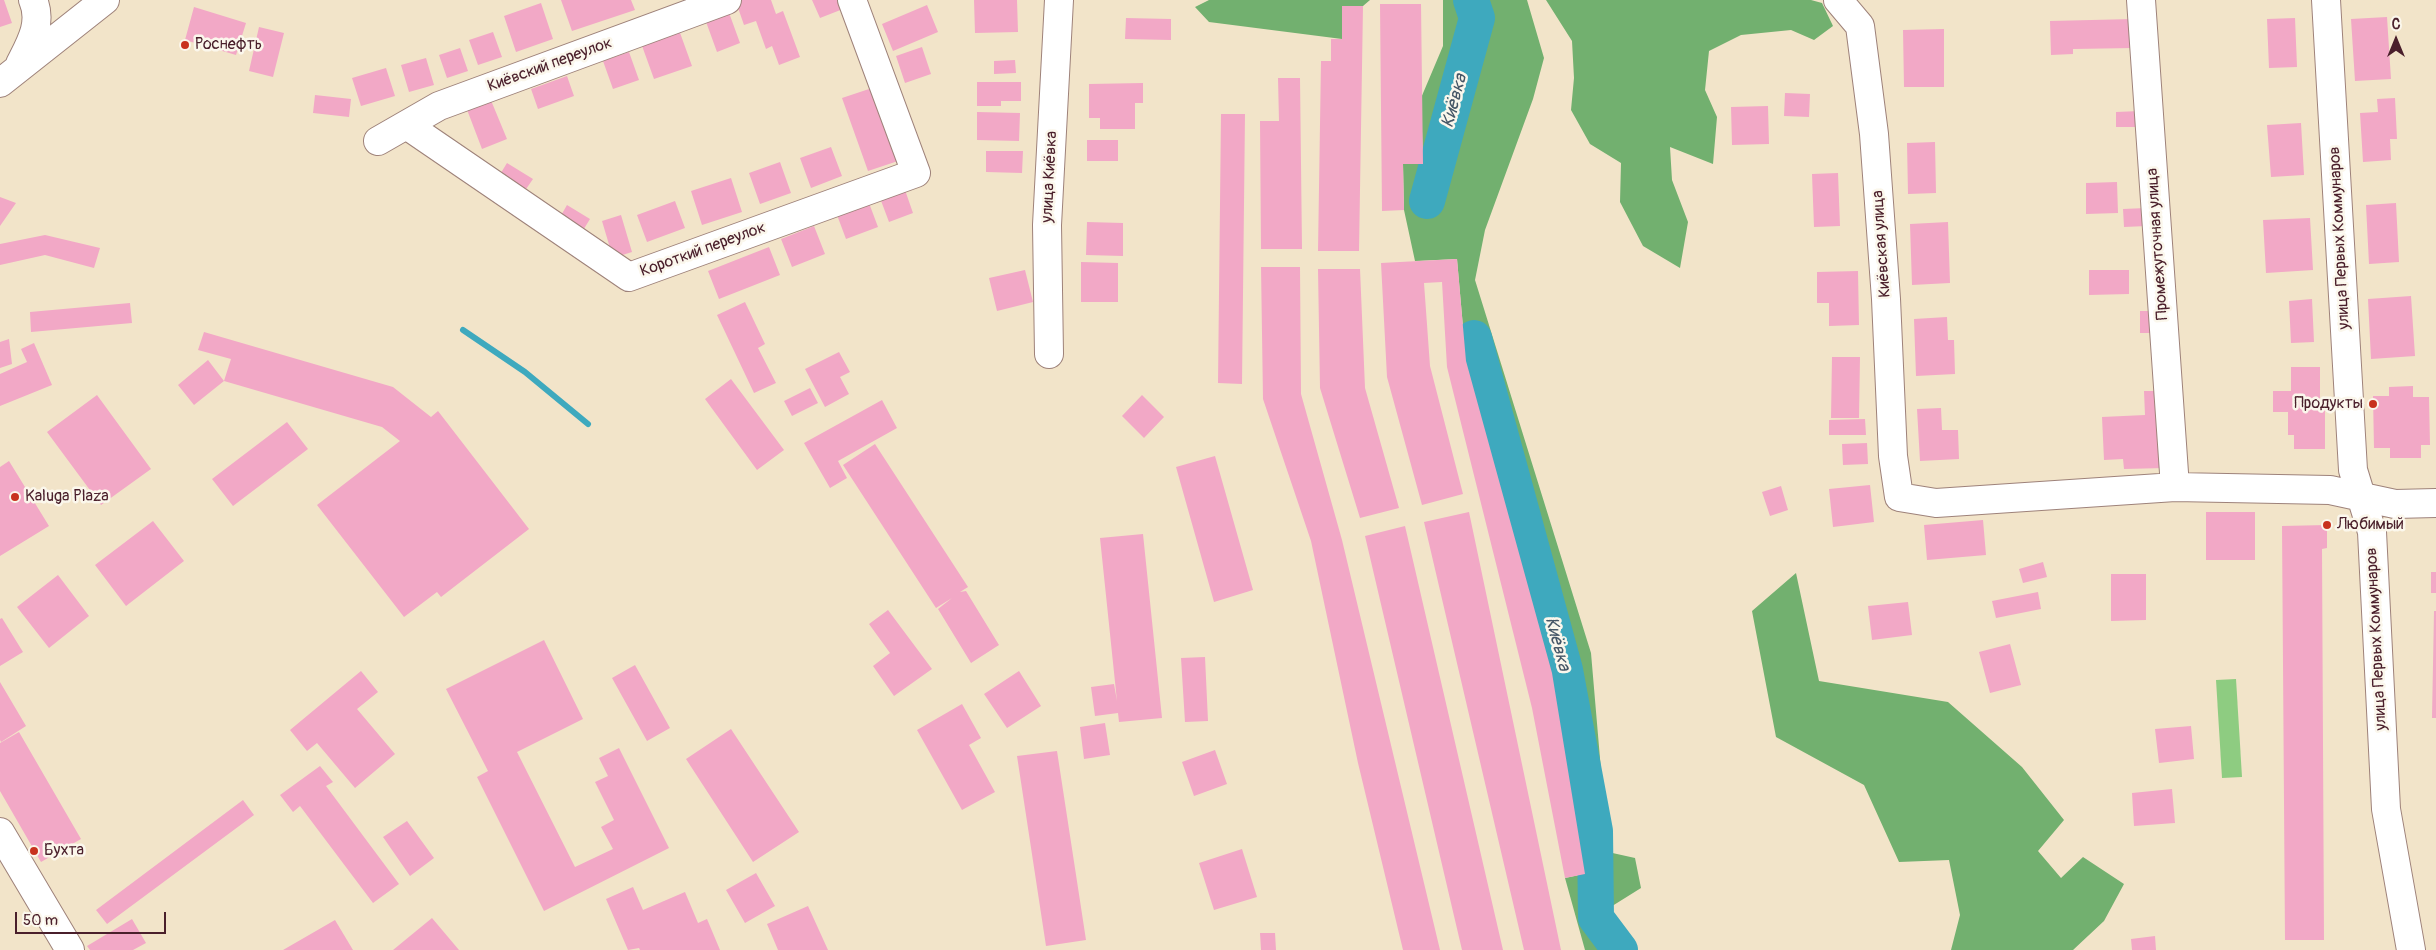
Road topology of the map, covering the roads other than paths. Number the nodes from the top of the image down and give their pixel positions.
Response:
1 (33, 0) edge
2 (728, 0) edge
3 (852, 0) edge
4 (1060, 0) edge
5 (1838, 0) edge
6 (2141, 0) edge
7 (2326, 0) edge
8 (91, 2) edge
9 (8, 77) edge
10 (408, 126) junction
11 (378, 141) dead end
12 (1049, 354) dead end
13 (2175, 487) junction
14 (2360, 495) junction
15 (2436, 503) edge
16 (0, 832) edge
17 (70, 950) edge
18 (2411, 950) edge

1 - 9 street
2 - 10 street, Киёвский переулок
3 - 10 street, Короткий переулок
4 - 12 street, улица Киёвка
5 - 13 street, Киёвская улица
6 - 13 street, Промежуточная улица
7 - 14 street, улица Первых Коммунаров
8 - 9 street
10 - 11 street, Киёвский переулок
13 - 14 street
14 - 15 street
14 - 18 street, улица Первых Коммунаров
16 - 17 street

